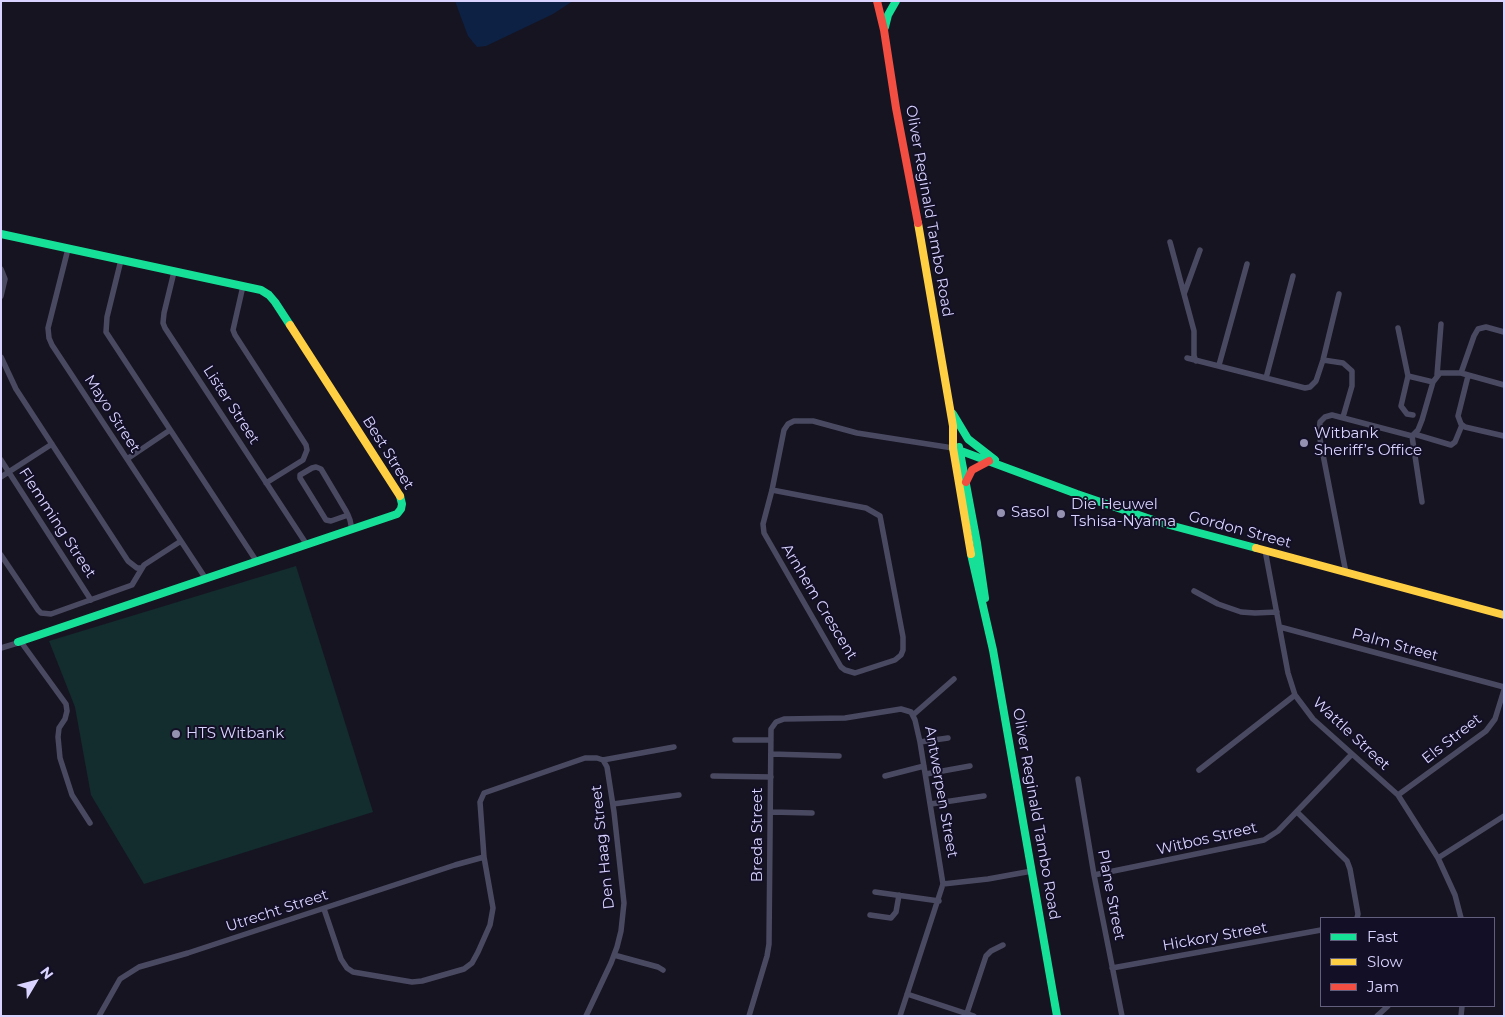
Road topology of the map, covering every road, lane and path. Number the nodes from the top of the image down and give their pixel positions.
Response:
1 (877, 1) edge
2 (896, 1) edge
3 (884, 30) junction
4 (1, 234) edge
5 (1170, 242) dead end
6 (68, 249) junction
7 (1200, 250) dead end
8 (121, 260) junction
9 (1247, 264) dead end
10 (1, 269) edge
11 (174, 272) junction
12 (1293, 276) dead end
13 (243, 286) junction
14 (1184, 294) junction
15 (1339, 294) dead end
16 (1, 296) edge
17 (1441, 324) dead end
18 (1398, 328) dead end
19 (1504, 332) edge
20 (1, 357) edge
21 (1187, 358) dead end
22 (1196, 360) junction
23 (1323, 360) junction
24 (1219, 365) junction
25 (1460, 373) junction
26 (1437, 375) junction
27 (1408, 376) junction
28 (1468, 376) junction
29 (1266, 378) junction
30 (1433, 382) junction
31 (1504, 385) edge
32 (949, 403) junction
33 (1413, 415) dead end
34 (1343, 417) junction
35 (788, 424) joint
36 (1462, 425) junction
37 (170, 430) junction
38 (1413, 435) junction
39 (1504, 436) edge
40 (52, 444) junction
41 (957, 449) junction
42 (127, 459) junction
43 (1, 460) edge
44 (989, 461) junction
45 (1005, 467) junction
46 (9, 472) junction
47 (1, 477) edge
48 (266, 483) junction
49 (966, 483) junction
50 (772, 490) junction
51 (1422, 502) dead end
52 (348, 515) junction
53 (352, 530) junction
54 (181, 541) junction
55 (307, 545) junction
56 (1265, 550) junction
57 (1, 555) edge
58 (257, 562) junction
59 (141, 568) junction
60 (1346, 573) junction
61 (206, 579) junction
62 (1194, 591) dead end
63 (91, 600) junction
64 (1277, 612) junction
65 (1504, 615) edge
66 (986, 618) junction
67 (1280, 627) junction
68 (18, 642) junction
69 (1, 648) edge
70 (954, 679) dead end
71 (1504, 688) edge
72 (1295, 695) junction
73 (914, 715) junction
74 (845, 718) joint
75 (948, 738) dead end
76 (735, 740) dead end
77 (771, 740) junction
78 (920, 742) junction
79 (674, 746) dead end
80 (771, 754) junction
81 (1352, 754) junction
82 (839, 756) dead end
83 (603, 760) junction
84 (924, 766) junction
85 (970, 766) dead end
86 (1198, 770) dead end
87 (926, 774) junction
88 (713, 776) dead end
89 (885, 776) dead end
90 (771, 777) junction
91 (1078, 779) dead end
92 (1398, 794) junction
93 (679, 795) dead end
94 (984, 796) dead end
95 (613, 804) junction
96 (931, 804) junction
97 (770, 812) junction
98 (1297, 812) junction
99 (812, 813) dead end
100 (1504, 816) edge
101 (90, 823) dead end
102 (484, 857) junction
103 (1438, 858) junction
104 (1032, 871) junction
105 (1094, 875) junction
106 (944, 884) junction
107 (875, 892) dead end
108 (899, 895) junction
109 (939, 901) junction
110 (324, 909) junction
111 (870, 915) dead end
112 (1357, 917) edge
113 (1462, 917) edge
114 (1320, 930) edge
115 (1004, 944) dead end
116 (614, 956) junction
117 (1112, 968) junction
118 (663, 970) dead end
119 (907, 994) junction
120 (1387, 1007) edge
121 (967, 1013) junction
122 (99, 1016) edge
123 (586, 1016) edge
124 (749, 1016) edge
125 (900, 1016) edge
126 (974, 1016) edge
127 (1057, 1016) edge
128 (1122, 1016) edge
129 (1377, 1016) edge

1 - 3 street, Oliver Reginald Tambo Road
2 - 3 street
3 - 32 street, Oliver Reginald Tambo Road
4 - 6 street
5 - 14 street
6 - 8 street
6 - 42 street, Mayo Street
7 - 14 street
8 - 11 street
8 - 37 street
9 - 24 street
10 - 16 street
11 - 13 street
11 - 48 street, Lister Street
12 - 29 street
13 - 48 street
13 - 53 street, Best Street
14 - 22 street
15 - 23 street
17 - 26 street
18 - 27 street
19 - 25 street
20 - 40 street
21 - 22 street
22 - 24 street
23 - 29 street
23 - 34 street
24 - 29 street
25 - 26 street
25 - 28 street
26 - 30 street
27 - 30 street
27 - 33 street
28 - 31 street
28 - 36 street
30 - 38 street
32 - 41 street, Oliver Reginald Tambo Road
32 - 45 street
34 - 38 street
34 - 60 street
35 - 41 street, Gordon Street
35 - 50 street, Arnhem Crescent
36 - 38 street
36 - 39 street
37 - 42 street
37 - 58 street
38 - 51 street
40 - 46 street
40 - 59 street
41 - 44 street, Gordon Street
41 - 49 street, Oliver Reginald Tambo Road
41 - 66 street, Oliver Reginald Tambo Road
42 - 54 street, Mayo Street
43 - 46 street, Flemming Street
44 - 45 street, Gordon Street
44 - 49 street
45 - 56 street, Gordon Street
46 - 47 street
46 - 63 street, Flemming Street
48 - 55 street, Lister Street
49 - 66 street, Oliver Reginald Tambo Road
50 - 50 street, Arnhem Crescent
52 - 52 street
52 - 53 street
53 - 55 street, Best Street
54 - 59 street
54 - 61 street, Mayo Street
55 - 58 street, Best Street
56 - 60 street, Gordon Street
56 - 64 street, Wattle Street
57 - 63 street
58 - 61 street, Best Street
59 - 63 street
60 - 65 street, Gordon Street
61 - 68 street, Best Street
62 - 64 street
64 - 67 street, Wattle Street
66 - 104 street, Oliver Reginald Tambo Road
67 - 71 street, Palm Street
67 - 72 street, Wattle Street
68 - 69 street
68 - 101 street
70 - 73 street
71 - 92 street, Els Street
72 - 81 street, Wattle Street
72 - 86 street
73 - 74 street, Antwerpen Street
73 - 78 street, Antwerpen Street
74 - 77 street, Breda Street
75 - 78 street
76 - 77 street
77 - 80 street, Breda Street
78 - 84 street, Antwerpen Street
79 - 83 street
80 - 82 street
80 - 90 street, Breda Street
81 - 92 street, Wattle Street
81 - 98 street, Witbos Street
83 - 95 street, Den Haag Street
83 - 102 street
84 - 87 street, Antwerpen Street
84 - 89 street
85 - 87 street
87 - 96 street, Antwerpen Street
88 - 90 street
90 - 97 street, Breda Street
91 - 105 street, Plane Street
92 - 103 street, Wattle Street
93 - 95 street
94 - 96 street
95 - 116 street, Den Haag Street
96 - 106 street, Antwerpen Street
97 - 99 street
97 - 124 street, Breda Street
98 - 105 street, Witbos Street
98 - 112 street
100 - 103 street
102 - 110 street, Utrecht Street
102 - 110 street
103 - 113 street, Wattle Street
104 - 106 street
104 - 127 street, Oliver Reginald Tambo Road
105 - 117 street, Plane Street
106 - 109 street
107 - 108 street
108 - 109 street
108 - 111 street
109 - 119 street
110 - 122 street, Utrecht Street
114 - 117 street, Hickory Street
115 - 121 street
116 - 118 street
116 - 123 street, Den Haag Street
117 - 128 street, Plane Street
119 - 121 street
119 - 125 street
120 - 129 street
121 - 126 street

